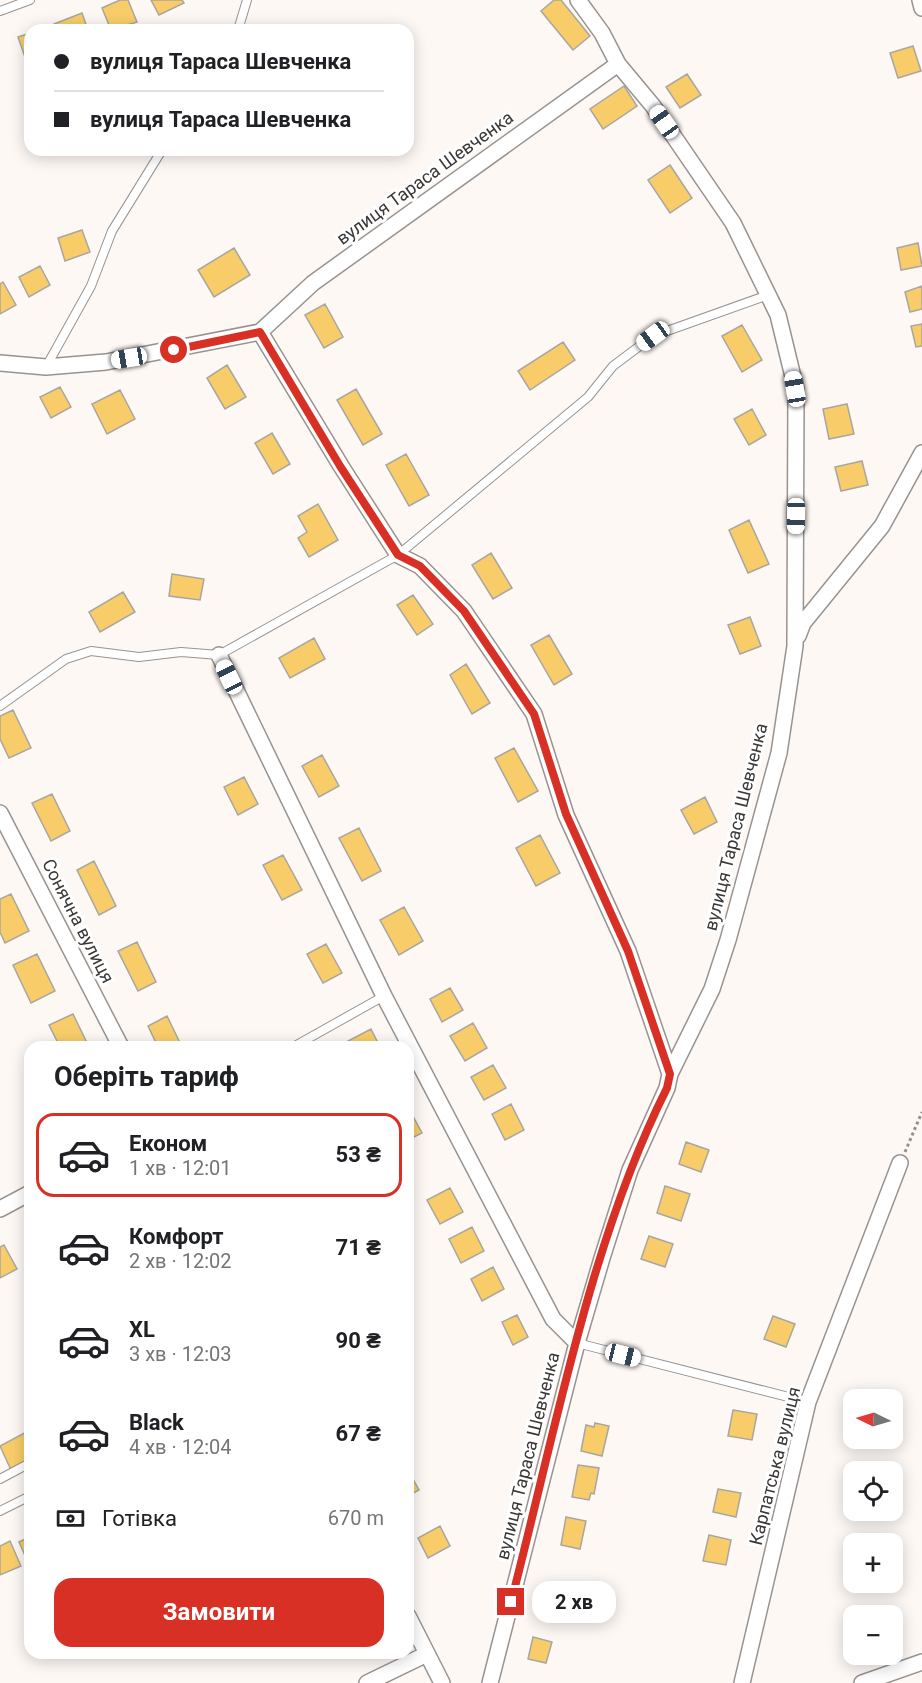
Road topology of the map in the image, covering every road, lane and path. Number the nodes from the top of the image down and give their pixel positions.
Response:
1 (30, 0) edge
2 (248, 0) edge
3 (579, 0) edge
4 (920, 0) edge
5 (922, 8) edge
6 (0, 11) edge
7 (240, 24) edge
8 (618, 64) junction
9 (158, 156) edge
10 (768, 295) junction
11 (260, 332) junction
12 (0, 363) edge
13 (46, 366) junction
14 (922, 453) edge
15 (398, 555) junction
16 (795, 646) junction
17 (219, 656) junction
18 (0, 706) edge
19 (0, 813) edge
20 (384, 996) junction
21 (118, 1041) edge
22 (304, 1041) edge
23 (408, 1041) edge
24 (414, 1053) edge
25 (670, 1074) junction
26 (922, 1112) edge
27 (900, 1163) joint
28 (24, 1196) edge
29 (0, 1209) edge
30 (577, 1343) junction
31 (808, 1402) junction
32 (24, 1466) edge
33 (0, 1479) edge
34 (24, 1499) edge
35 (0, 1511) edge
36 (414, 1628) edge
37 (427, 1654) junction
38 (922, 1662) edge
39 (367, 1683) edge
40 (442, 1683) edge
41 (490, 1683) edge
42 (742, 1683) edge
43 (862, 1683) edge

1 - 6 lane
2 - 7 lane
3 - 8 street, вулиця Тараса Шевченка
4 - 5 street
8 - 10 street, вулиця Тараса Шевченка
8 - 11 street, вулиця Тараса Шевченка
9 - 13 lane
10 - 15 lane
10 - 16 street, вулиця Тараса Шевченка
11 - 13 street
11 - 15 street
12 - 13 street
14 - 16 street
15 - 17 lane
15 - 25 street
16 - 25 street, вулиця Тараса Шевченка
17 - 18 lane
17 - 20 street, вулиця Тараса Шевченка
19 - 21 street, Сонячна вулиця
20 - 22 lane
20 - 23 street, вулиця Тараса Шевченка
24 - 30 street, вулиця Тараса Шевченка
25 - 30 street, вулиця Тараса Шевченка
26 - 27 path
27 - 31 street, Карпатська вулиця
28 - 29 street
30 - 31 lane
30 - 41 street, вулиця Тараса Шевченка
31 - 42 street, Карпатська вулиця
32 - 33 lane
34 - 35 lane
36 - 37 street
37 - 39 street
37 - 40 street
38 - 43 street

